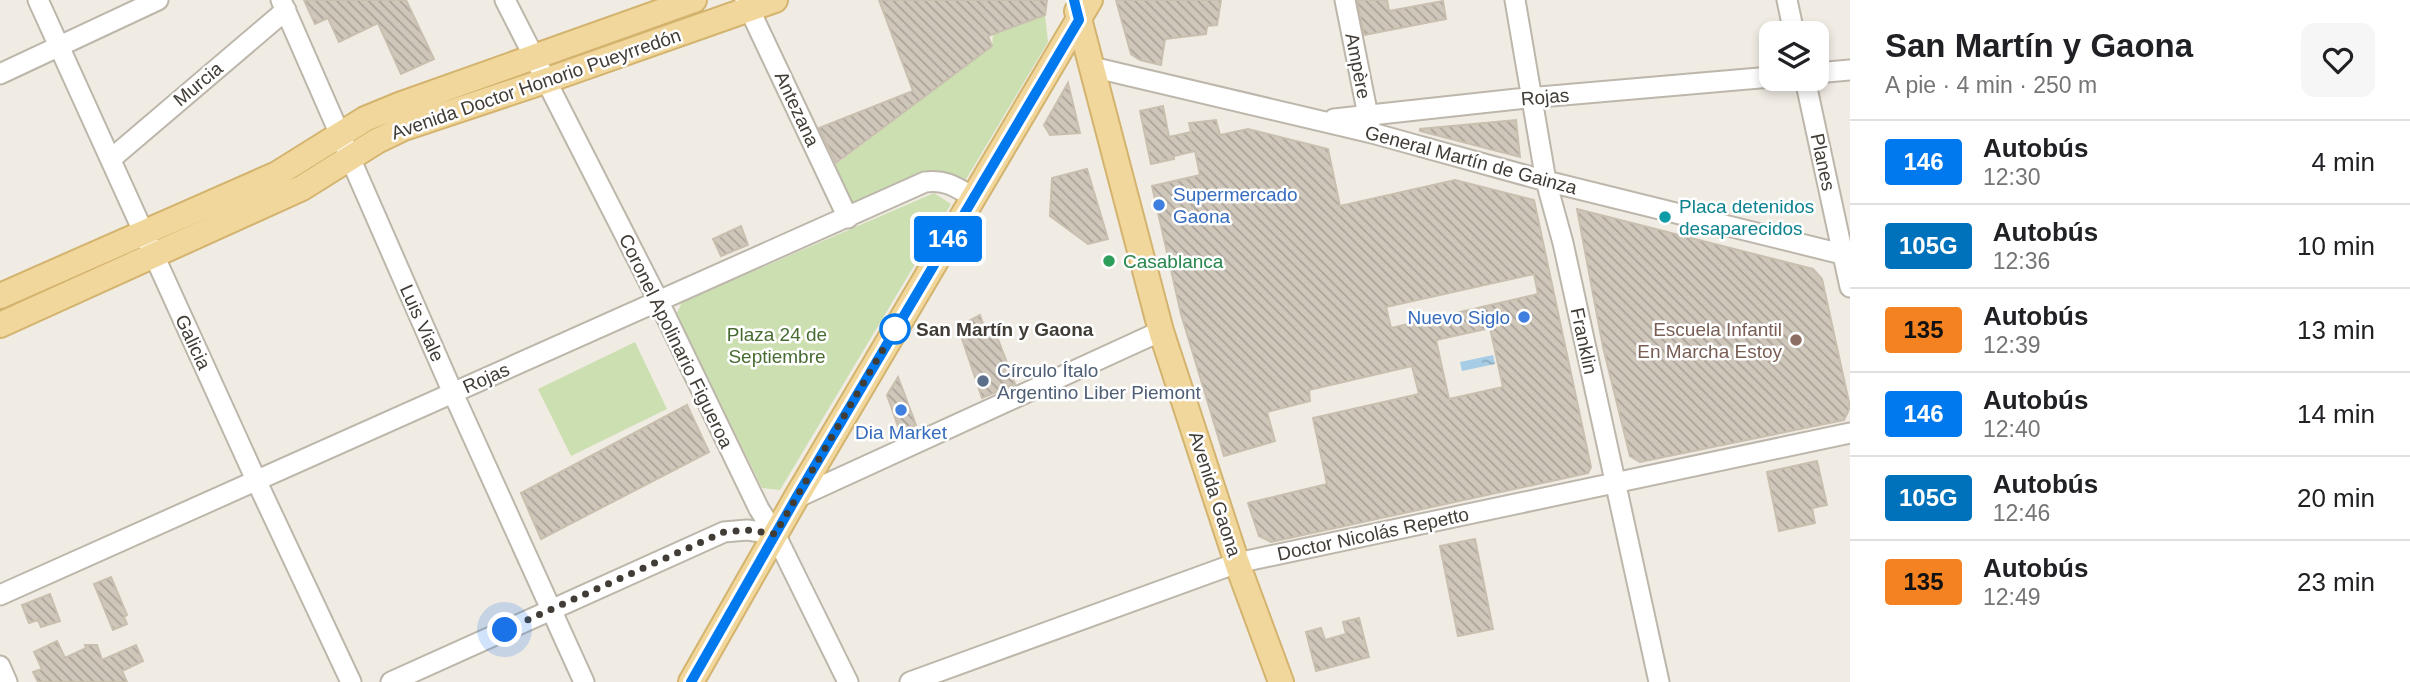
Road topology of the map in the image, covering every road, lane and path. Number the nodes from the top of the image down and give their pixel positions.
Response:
1 (38, 0) edge
2 (158, 0) edge
3 (505, 0) edge
4 (694, 0) edge
5 (775, 0) edge
6 (1345, 0) edge
7 (1515, 0) edge
8 (1787, 0) edge
9 (284, 5) edge
10 (747, 5) edge
11 (1081, 7) edge
12 (1791, 21) edge
13 (59, 45) junction
14 (533, 57) junction
15 (1092, 67) junction
16 (1850, 70) edge
17 (1829, 72) edge
18 (0, 74) edge
19 (1043, 78) junction
20 (1759, 78) edge
21 (545, 81) junction
22 (1808, 91) edge
23 (1533, 98) junction
24 (1370, 124) junction
25 (339, 134) junction
26 (350, 157) junction
27 (111, 159) junction
28 (1546, 181) junction
29 (973, 197) junction
30 (848, 218) junction
31 (148, 244) junction
32 (1847, 256) edge
33 (1850, 287) edge
34 (0, 296) edge
35 (658, 300) junction
36 (0, 325) edge
37 (1161, 331) junction
38 (453, 393) junction
39 (1850, 433) edge
40 (257, 482) junction
41 (1615, 483) junction
42 (796, 498) junction
43 (775, 534) junction
44 (1237, 563) junction
45 (0, 595) edge
46 (551, 610) junction
47 (0, 666) edge
48 (7, 682) edge
49 (351, 682) edge
50 (391, 682) edge
51 (584, 682) edge
52 (691, 682) edge
53 (848, 682) edge
54 (910, 682) edge
55 (1282, 682) edge
56 (1659, 682) edge

1 - 13 street, Galicia
2 - 13 street
3 - 14 street, Coronel Apolinario Figueroa
4 - 14 main road, Avenida Doctor Honorio Pueyrredón
5 - 10 main road, Avenida Doctor Honorio Pueyrredón
6 - 24 street, Ampère
7 - 23 street, Franklin
8 - 12 street
9 - 25 street, Luis Viale
9 - 27 street, Murcia
10 - 21 main road, Avenida Doctor Honorio Pueyrredón
10 - 30 street, Antezana
11 - 15 main road, Avenida Gaona
11 - 19 main road
13 - 18 street
13 - 27 street, Galicia
14 - 21 street, Coronel Apolinario Figueroa
14 - 25 main road, Avenida Doctor Honorio Pueyrredón
15 - 19 main road
15 - 24 street, Rojas
15 - 37 main road, Avenida Gaona
16 - 17 street
19 - 29 main road
20 - 23 street, Rojas
21 - 26 main road, Avenida Doctor Honorio Pueyrredón
21 - 35 street, Coronel Apolinario Figueroa
22 - 32 street, Planes
23 - 24 street, Rojas
23 - 28 street, Franklin
24 - 28 street, General Martín de Gainza
25 - 26 street, Luis Viale
25 - 31 main road, Avenida Doctor Honorio Pueyrredón
26 - 31 main road, Avenida Doctor Honorio Pueyrredón
26 - 38 street, Luis Viale
27 - 31 street, Galicia
28 - 32 street, General Martín de Gainza
28 - 41 street, Franklin
29 - 30 street, Rojas
29 - 42 main road
30 - 35 street, Rojas
31 - 34 main road, Avenida Doctor Honorio Pueyrredón
31 - 36 main road, Avenida Doctor Honorio Pueyrredón
31 - 40 street, Galicia
32 - 33 street, Planes
35 - 38 street, Rojas
35 - 43 street, Coronel Apolinario Figueroa
37 - 42 street
37 - 44 main road, Avenida Gaona
38 - 40 street, Rojas
38 - 46 street, Luis Viale
39 - 41 street, Doctor Nicolás Repetto
40 - 45 street, Rojas
40 - 49 street, Galicia
41 - 44 street, Doctor Nicolás Repetto
41 - 56 street, Franklin
42 - 43 main road
43 - 46 street
43 - 52 main road
43 - 53 street, Coronel Apolinario Figueroa
44 - 54 street, Doctor Nicolás Repetto
44 - 55 main road, Avenida Gaona
46 - 50 street
46 - 51 street, Luis Viale
47 - 48 street

